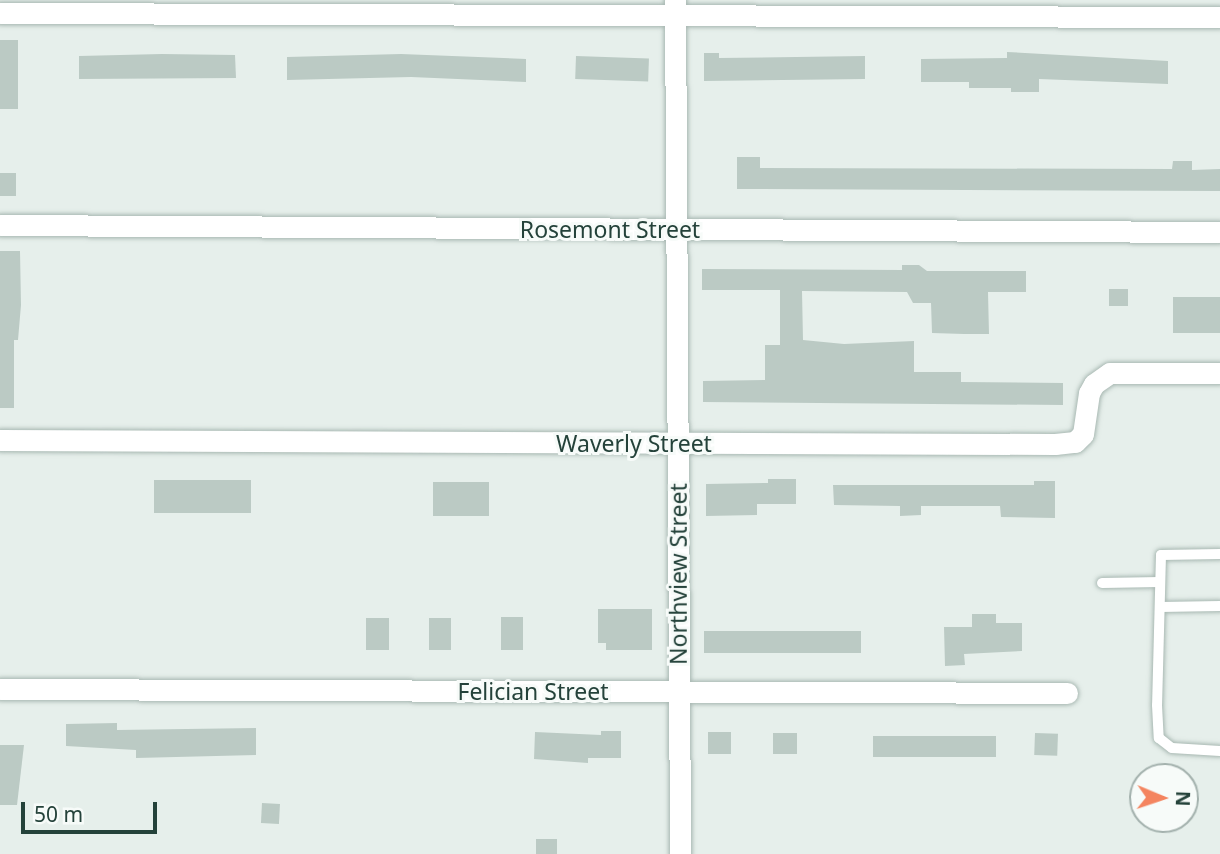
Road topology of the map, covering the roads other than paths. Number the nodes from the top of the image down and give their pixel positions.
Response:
1 (675, 8) edge
2 (0, 13) edge
3 (1220, 18) edge
4 (0, 225) edge
5 (676, 229) junction
6 (1220, 232) edge
7 (1220, 373) edge
8 (0, 440) edge
9 (677, 443) junction
10 (1220, 554) edge
11 (1160, 582) junction
12 (1102, 583) dead end
13 (1220, 606) edge
14 (1160, 607) junction
15 (0, 689) edge
16 (678, 692) junction
17 (1067, 693) dead end
18 (1220, 751) edge
19 (680, 854) edge

1 - 2 street
1 - 3 street
1 - 5 street, Northview Street
4 - 5 street, Rosemont Street
5 - 6 street, Rosemont Street
5 - 9 street, Northview Street
7 - 9 street, Waverly Street
8 - 9 street, Waverly Street
9 - 16 street, Northview Street
10 - 11 lane
11 - 12 lane
11 - 14 lane
13 - 14 lane
14 - 18 lane
15 - 16 street, Felician Street
16 - 17 street, Felician Street
16 - 19 street, Northview Street

